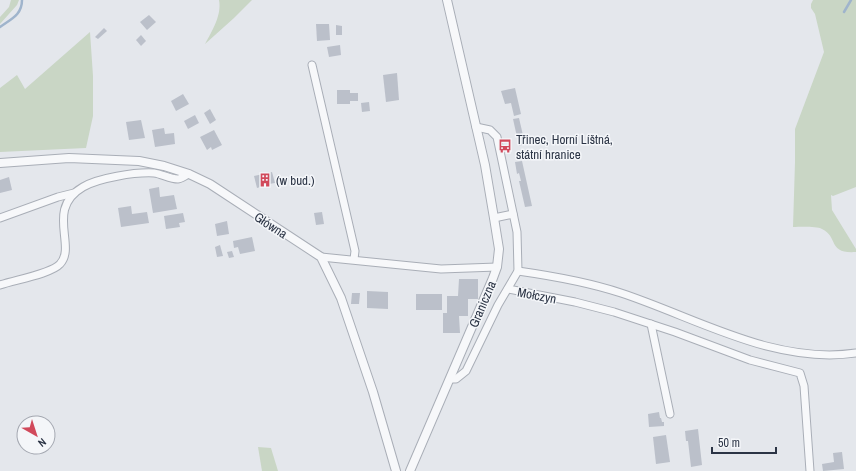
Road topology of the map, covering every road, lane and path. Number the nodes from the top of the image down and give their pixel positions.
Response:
1 (447, 0) edge
2 (312, 65) dead end
3 (476, 127) junction
4 (0, 163) edge
5 (189, 174) junction
6 (74, 194) junction
7 (513, 214) junction
8 (0, 218) edge
9 (494, 218) junction
10 (321, 257) junction
11 (354, 259) junction
12 (497, 267) junction
13 (518, 271) junction
14 (0, 285) edge
15 (508, 289) junction
16 (651, 324) junction
17 (856, 353) edge
18 (450, 379) junction
19 (670, 414) dead end
20 (396, 471) edge
21 (410, 471) edge
22 (810, 471) edge

1 - 3 street
2 - 11 street
3 - 7 street
3 - 9 street
4 - 5 street, Główna
5 - 6 street
5 - 10 street, Główna
6 - 8 street
6 - 14 street
7 - 9 street
7 - 13 street
9 - 12 street
10 - 11 street, Graniczna
10 - 20 street
11 - 12 street, Graniczna
12 - 18 street, Graniczna
13 - 15 street
13 - 17 street
15 - 16 street, Mołczyn
15 - 18 street, Mołczyn
16 - 19 street
16 - 22 street, Mołczyn
18 - 21 street, Graniczna

